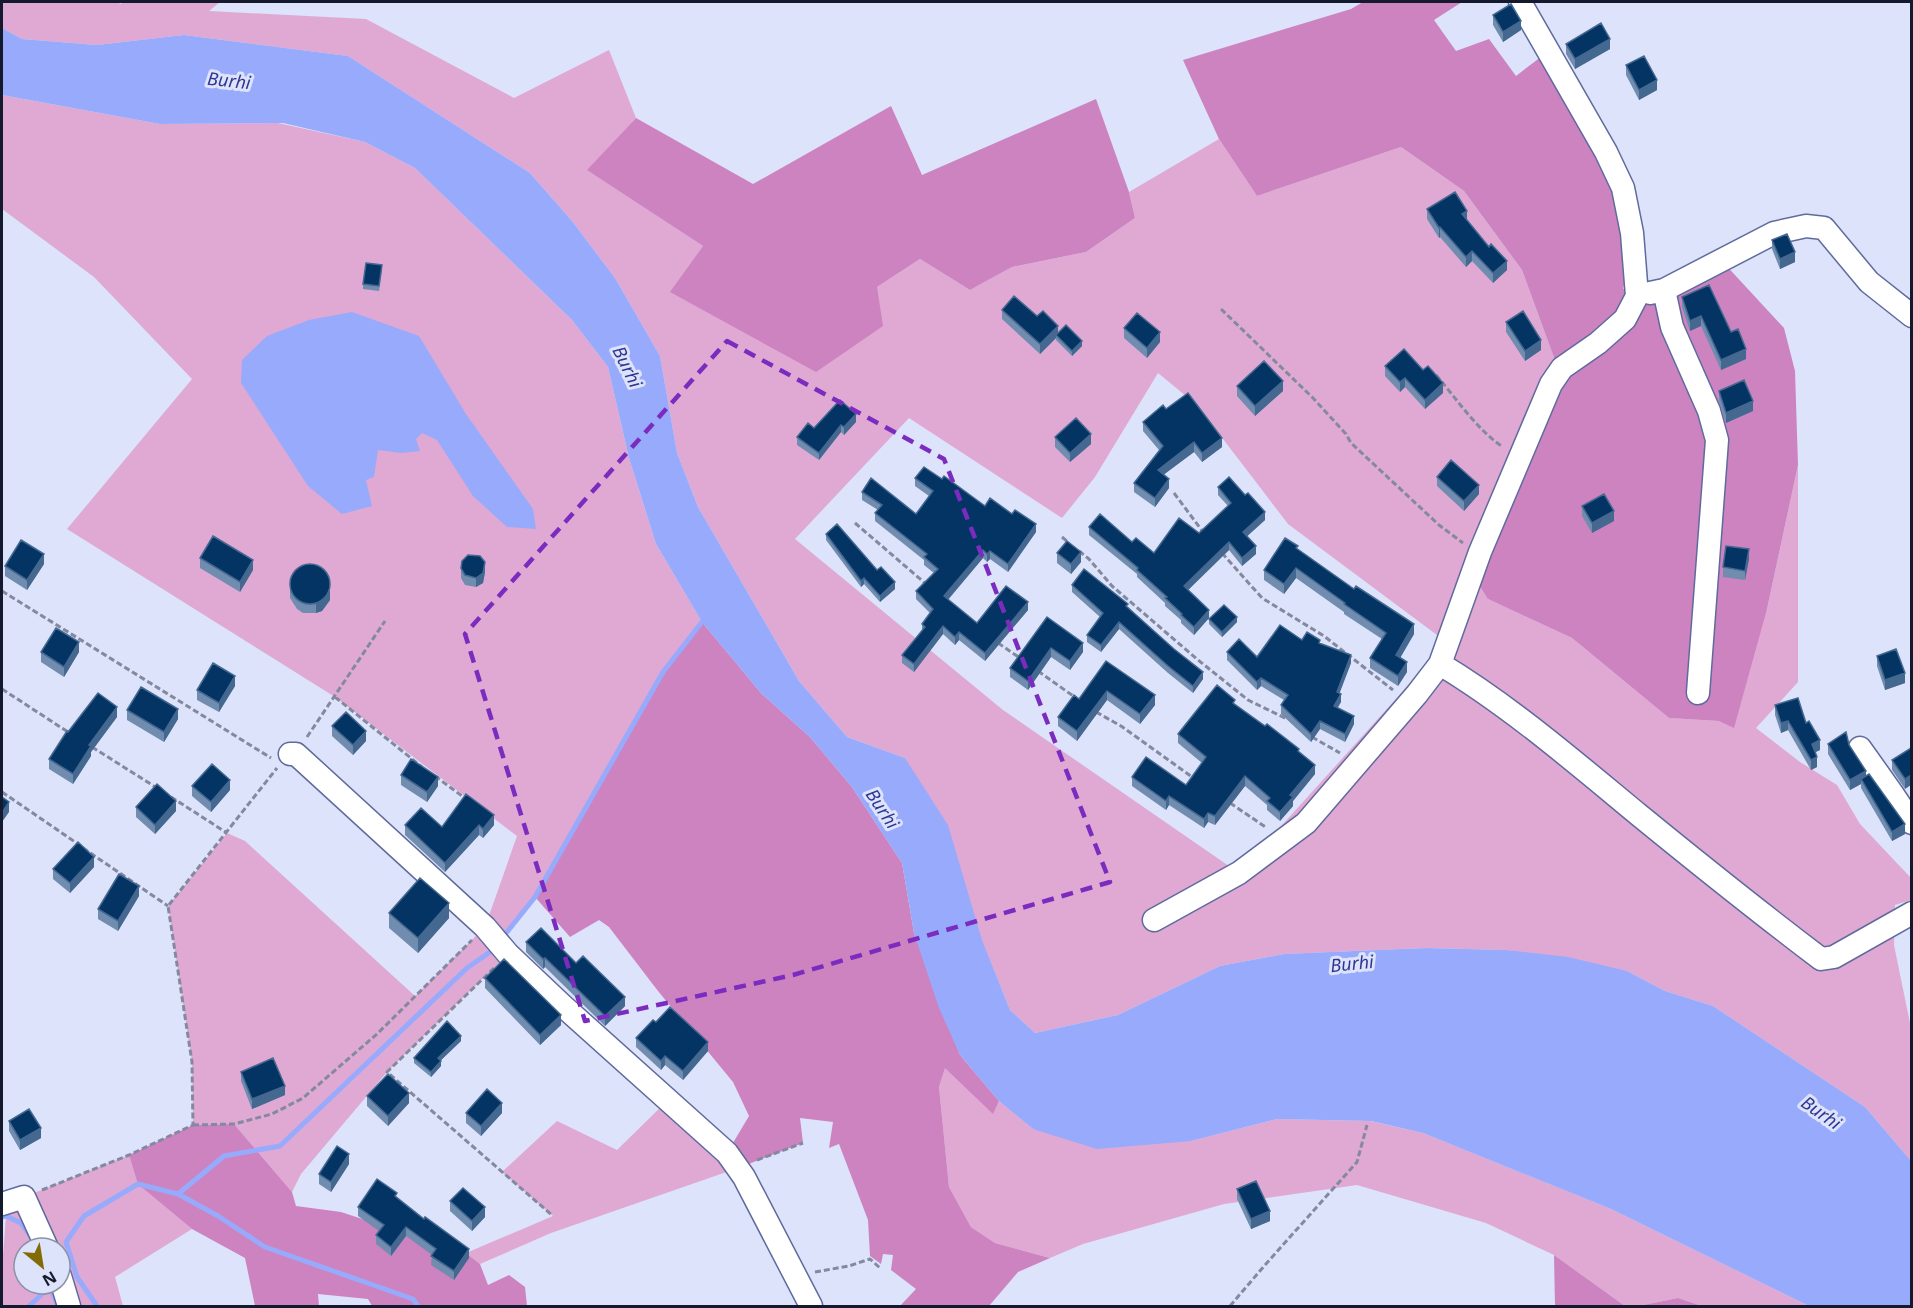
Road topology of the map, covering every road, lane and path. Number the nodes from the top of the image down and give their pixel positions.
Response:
1 (1520, 2) edge
2 (1664, 290) junction
3 (1637, 296) junction
4 (1221, 309) dead end
5 (1911, 316) edge
6 (1430, 369) edge
7 (1520, 458) junction
8 (1174, 493) dead end
9 (855, 523) dead end
10 (1203, 532) edge
11 (1062, 537) dead end
12 (1218, 549) edge
13 (1480, 552) junction
14 (932, 590) edge
15 (2, 591) edge
16 (385, 621) dead end
17 (993, 639) edge
18 (1024, 661) edge
19 (1440, 664) junction
20 (1032, 666) edge
21 (2, 689) edge
22 (1698, 693) dead end
23 (335, 697) junction
24 (1080, 701) edge
25 (1408, 703) junction
26 (1088, 707) edge
27 (1288, 719) edge
28 (1304, 730) edge
29 (80, 739) edge
30 (90, 746) edge
31 (1860, 748) dead end
32 (293, 754) joint
33 (1357, 763) junction
34 (1201, 784) edge
35 (159, 789) edge
36 (2, 792) edge
37 (168, 795) edge
38 (1228, 801) edge
39 (472, 804) edge
40 (1911, 823) edge
41 (227, 833) junction
42 (1283, 840) junction
43 (168, 906) junction
44 (1911, 913) edge
45 (1154, 920) dead end
46 (485, 927) junction
47 (508, 954) junction
48 (193, 1125) junction
49 (1367, 1125) dead end
50 (803, 1143) dead end
51 (738, 1168) junction
52 (24, 1197) junction
53 (2, 1204) edge
54 (553, 1216) dead end
55 (42, 1236) edge
56 (880, 1268) dead end
57 (799, 1284) junction
58 (811, 1306) edge
59 (1230, 1306) edge

1 - 3 street
2 - 3 street
2 - 5 street
2 - 22 street
3 - 7 street
4 - 13 path
6 - 7 path
7 - 13 street
8 - 10 path
9 - 14 path
11 - 27 path
12 - 25 path
13 - 19 street
15 - 41 path
16 - 23 path
17 - 18 path
19 - 25 street
19 - 44 street
20 - 24 path
21 - 29 path
23 - 32 path
23 - 39 path
25 - 33 street
26 - 34 path
28 - 33 path
30 - 35 path
31 - 40 street
32 - 46 street
33 - 42 street
36 - 43 path
37 - 41 path
38 - 42 path
41 - 43 path
42 - 45 street
43 - 48 path
46 - 47 street
46 - 48 path
47 - 51 street
47 - 54 path
48 - 52 path
49 - 59 path
50 - 51 path
51 - 57 street
52 - 53 street
52 - 55 street
56 - 57 path
57 - 58 street

